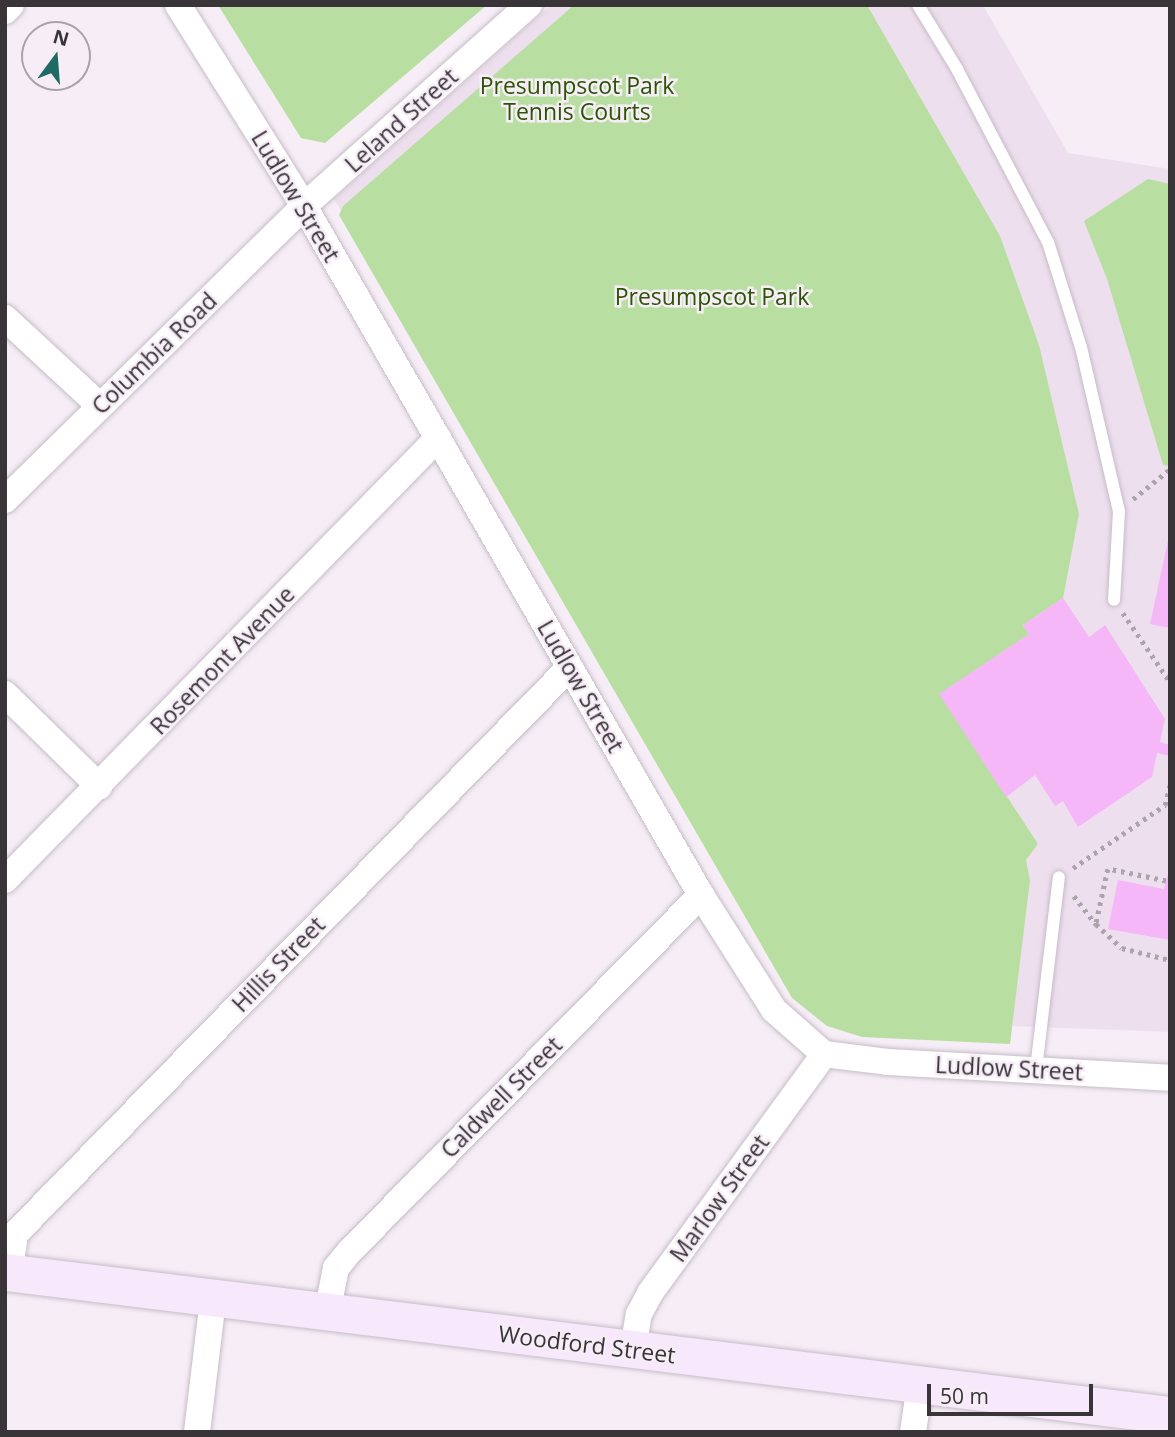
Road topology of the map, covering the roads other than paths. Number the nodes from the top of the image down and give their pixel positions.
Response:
1 (11, 5) edge
2 (178, 5) edge
3 (529, 5) edge
4 (918, 5) edge
5 (5, 11) edge
6 (304, 206) junction
7 (5, 318) edge
8 (100, 406) junction
9 (438, 438) junction
10 (5, 500) edge
11 (1114, 600) road end
12 (569, 667) junction
13 (5, 694) edge
14 (99, 786) junction
15 (1059, 877) road end
16 (5, 880) edge
17 (701, 895) junction
18 (824, 1054) junction
19 (1036, 1069) junction
20 (1170, 1078) edge
21 (7, 1273) edge
22 (213, 1299) junction
23 (327, 1313) junction
24 (633, 1350) junction
25 (920, 1385) junction
26 (1170, 1415) edge
27 (197, 1432) edge
28 (913, 1432) edge

1 - 5 street
2 - 6 street, Ludlow Street
3 - 6 street, Leland Street
4 - 11 lane
6 - 8 street, Columbia Road
6 - 9 street, Ludlow Street
7 - 8 street
8 - 10 street, Columbia Road
9 - 12 street, Ludlow Street
9 - 14 street, Rosemont Avenue
12 - 17 street, Ludlow Street
12 - 21 street, Hillis Street
13 - 14 street
14 - 16 street, Rosemont Avenue
15 - 19 lane
17 - 18 street, Ludlow Street
17 - 23 street, Caldwell Street
18 - 19 street, Ludlow Street
18 - 24 street, Marlow Street
19 - 20 street, Ludlow Street
21 - 22 main road, Woodford Street
22 - 23 main road, Woodford Street
22 - 27 street
23 - 24 main road, Woodford Street
24 - 25 main road, Woodford Street
25 - 26 main road, Woodford Street
25 - 28 street

